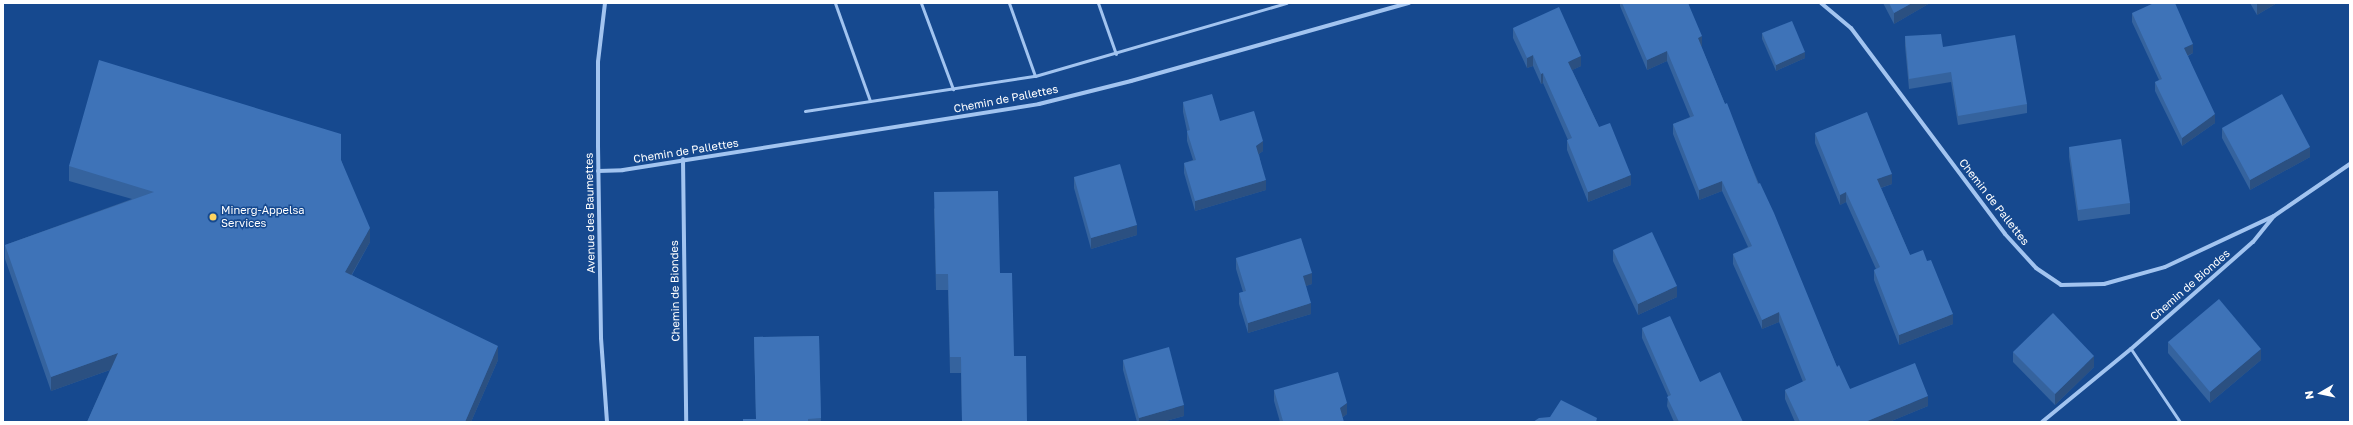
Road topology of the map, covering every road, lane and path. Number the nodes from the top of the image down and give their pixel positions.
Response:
1 (605, 3) edge
2 (835, 3) edge
3 (922, 3) edge
4 (1009, 3) edge
5 (1098, 3) edge
6 (1287, 3) edge
7 (1409, 3) edge
8 (1821, 3) edge
9 (1116, 54) junction
10 (1035, 76) junction
11 (952, 89) junction
12 (870, 101) junction
13 (805, 111) dead end
14 (683, 160) junction
15 (2350, 164) edge
16 (598, 171) junction
17 (2274, 216) junction
18 (2131, 349) junction
19 (607, 422) edge
20 (686, 422) edge
21 (2042, 422) edge
22 (2180, 422) edge

1 - 16 street, Avenue des Baumettes
2 - 12 lane
3 - 11 lane
4 - 10 lane
5 - 9 lane
6 - 9 lane
7 - 14 street, Chemin de Pallettes
8 - 17 street, Chemin de Pallettes
9 - 10 lane
10 - 11 lane
11 - 12 lane
12 - 13 lane
14 - 16 street, Chemin de Pallettes
14 - 20 street, Chemin de Biondes
15 - 17 street, Chemin de Biondes
16 - 19 street, Avenue des Baumettes
17 - 18 street, Chemin de Biondes
18 - 21 street, Chemin de Biondes
18 - 22 lane

